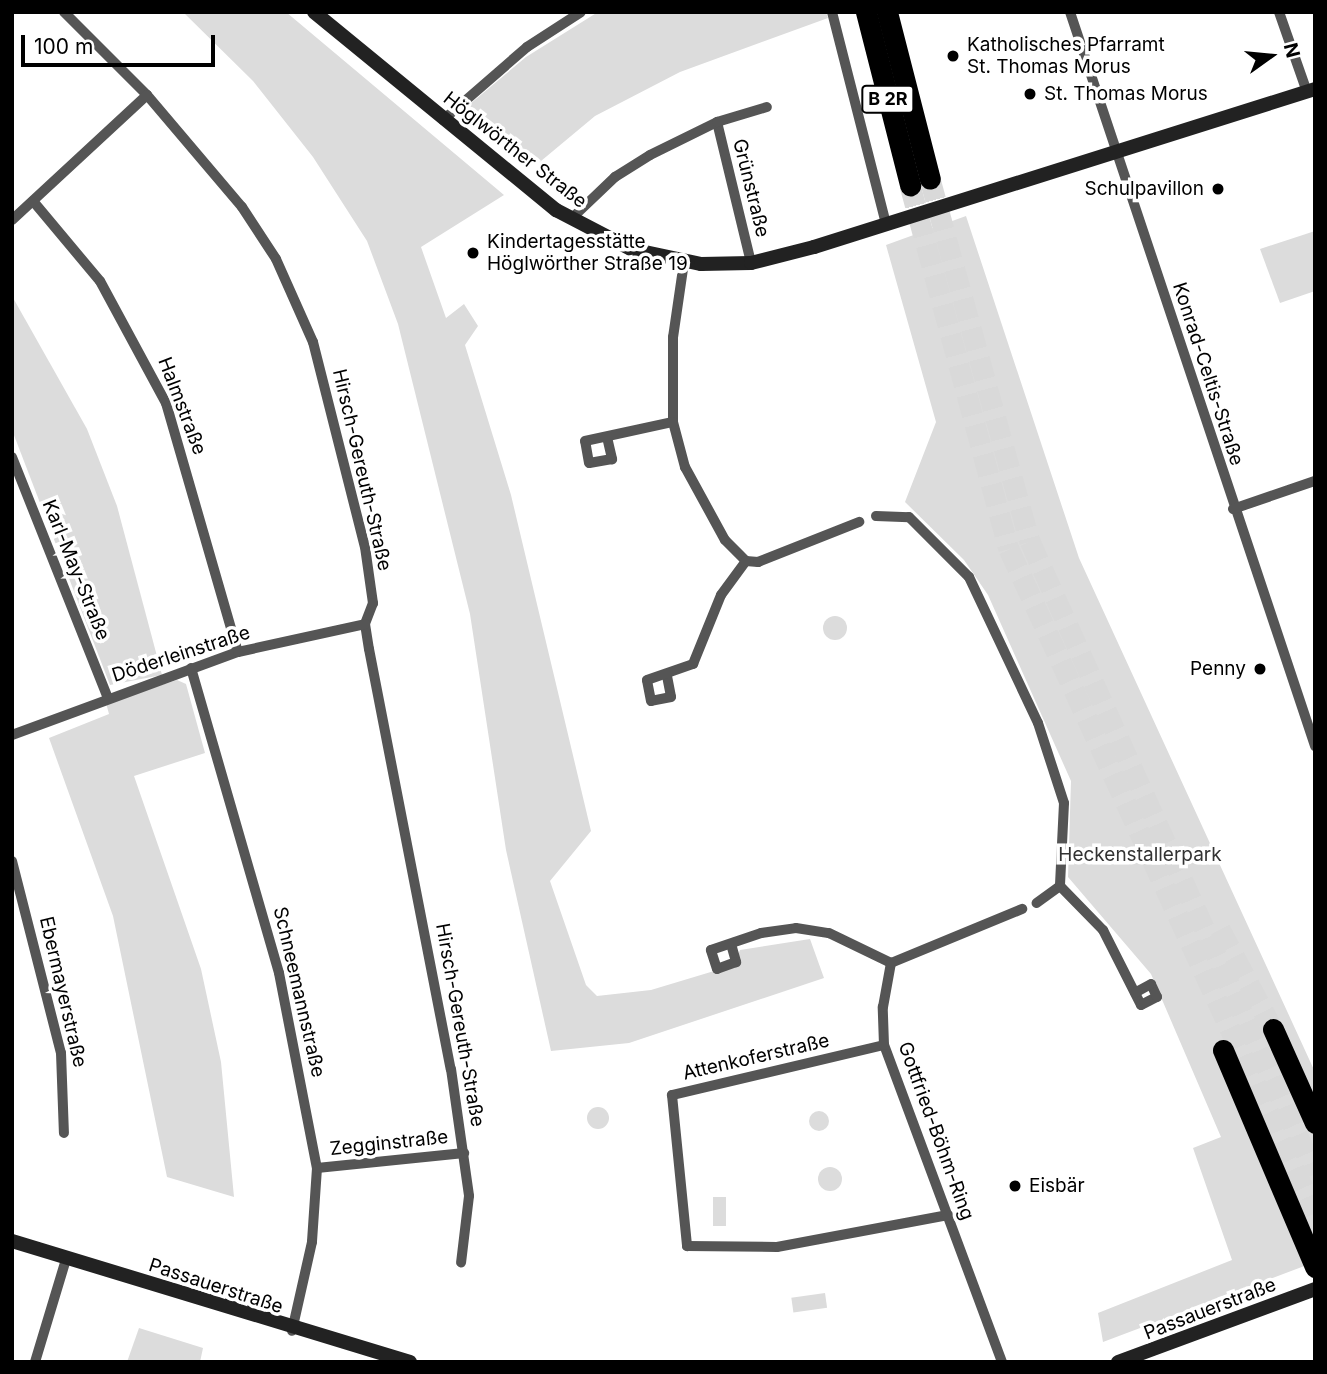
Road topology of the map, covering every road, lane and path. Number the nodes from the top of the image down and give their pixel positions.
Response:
1 (64, 12) edge
2 (314, 12) edge
3 (581, 12) edge
4 (832, 12) edge
5 (866, 12) edge
6 (887, 12) edge
7 (1070, 12) edge
8 (1279, 12) edge
9 (565, 16) edge
10 (1311, 91) edge
11 (147, 95) junction
12 (767, 107) dead end
13 (443, 120) junction
14 (717, 122) junction
15 (1118, 151) junction
16 (33, 201) junction
17 (571, 219) junction
18 (12, 220) edge
19 (886, 224) junction
20 (684, 262) junction
21 (751, 263) junction
22 (673, 422) junction
23 (607, 437) dead end
24 (12, 457) edge
25 (1315, 481) edge
26 (1233, 509) junction
27 (876, 516) dead end
28 (859, 522) dead end
29 (746, 561) junction
30 (365, 624) junction
31 (238, 652) junction
32 (191, 668) junction
33 (667, 676) dead end
34 (107, 696) junction
35 (12, 735) edge
36 (1315, 746) edge
37 (12, 861) edge
38 (1060, 886) junction
39 (1037, 903) dead end
40 (1022, 909) dead end
41 (731, 944) dead end
42 (891, 963) junction
43 (1135, 993) dead end
44 (1273, 1028) tunnel mouth
45 (884, 1045) junction
46 (1223, 1050) dead end
47 (1315, 1123) edge
48 (64, 1133) dead end
49 (464, 1153) junction
50 (317, 1168) junction
51 (948, 1215) junction
52 (12, 1241) edge
53 (66, 1258) junction
54 (461, 1263) dead end
55 (1315, 1267) edge
56 (1315, 1289) edge
57 (292, 1331) junction
58 (1144, 1359) edge
59 (36, 1362) edge
60 (410, 1362) edge
61 (1002, 1362) edge
62 (1118, 1362) edge

1 - 11 street, Hirsch-Gereuth-Straße
2 - 13 street, Höglwörther Straße
3 - 9 street
4 - 19 street
5 - 6 highway, B 2R
7 - 15 street, Konrad-Celtis-Straße
8 - 10 street
9 - 13 street
10 - 15 street, Höglwörther Straße
11 - 16 street
11 - 30 street, Hirsch-Gereuth-Straße
12 - 14 street, Grünstraße
13 - 17 street, Höglwörther Straße
14 - 17 street, Grünstraße
14 - 21 street, Grünstraße
15 - 19 street, Höglwörther Straße
15 - 26 street, Konrad-Celtis-Straße
16 - 18 street
16 - 31 street, Halmstraße
17 - 20 street, Höglwörther Straße
19 - 21 street, Höglwörther Straße
20 - 21 street, Höglwörther Straße
20 - 22 street
22 - 23 street
22 - 29 street
24 - 34 street, Karl-May-Straße
25 - 26 street
26 - 36 street, Konrad-Celtis-Straße
27 - 38 street
28 - 29 street
29 - 33 street
30 - 31 street, Döderleinstraße
30 - 49 street, Hirsch-Gereuth-Straße
31 - 32 street, Döderleinstraße
32 - 34 street, Döderleinstraße
32 - 50 street, Schneemannstraße
34 - 35 street, Döderleinstraße
37 - 48 street, Ebermayerstraße
38 - 39 street
38 - 43 street
40 - 42 street
41 - 42 street
42 - 45 street, Gottfried-Böhm-Ring
44 - 47 highway
45 - 51 street, Gottfried-Böhm-Ring
45 - 51 street, Attenkoferstraße
46 - 55 highway
49 - 50 street, Zegginstraße
49 - 54 street, Hirsch-Gereuth-Straße
50 - 57 street, Schneemannstraße
51 - 61 street, Gottfried-Böhm-Ring
52 - 53 street, Passauerstraße
53 - 57 street, Passauerstraße
53 - 59 street
56 - 58 street, Passauerstraße
57 - 60 street, Passauerstraße
58 - 62 street, Passauerstraße

